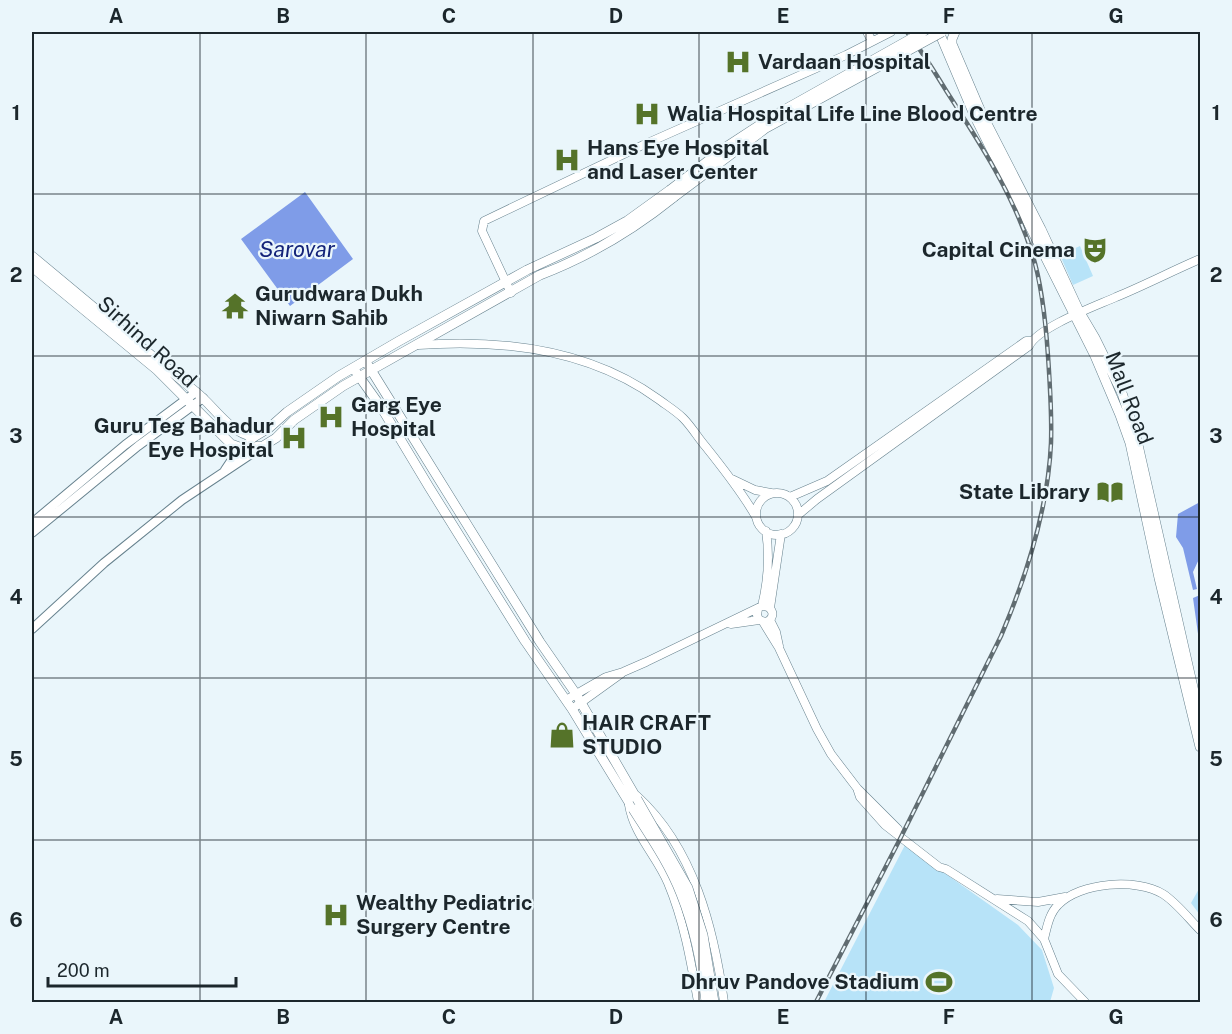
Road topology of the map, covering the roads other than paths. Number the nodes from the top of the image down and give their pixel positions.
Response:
1 (867, 32) edge
2 (891, 32) edge
3 (922, 32) edge
4 (941, 32) edge
5 (955, 32) edge
6 (872, 41) junction
7 (669, 194) junction
8 (32, 256) edge
9 (1200, 259) edge
10 (32, 267) edge
11 (506, 282) junction
12 (511, 293) junction
13 (79, 300) junction
14 (1076, 313) junction
15 (1031, 341) junction
16 (417, 345) junction
17 (365, 361) junction
18 (353, 368) junction
19 (371, 370) junction
20 (360, 377) junction
21 (199, 395) junction
22 (180, 402) junction
23 (192, 407) junction
24 (254, 436) junction
25 (263, 446) junction
26 (242, 448) junction
27 (225, 470) junction
28 (730, 478) junction
29 (771, 493) junction
30 (790, 497) junction
31 (798, 515) junction
32 (756, 517) junction
33 (32, 523) edge
34 (766, 531) junction
35 (32, 533) edge
36 (781, 534) junction
37 (763, 608) junction
38 (764, 620) junction
39 (722, 625) junction
40 (32, 629) edge
41 (579, 698) junction
42 (566, 700) junction
43 (572, 709) junction
44 (1200, 718) edge
45 (1200, 747) edge
46 (633, 801) junction
47 (1066, 897) junction
48 (992, 898) junction
49 (1200, 930) edge
50 (1044, 939) junction
51 (698, 1002) edge
52 (706, 1002) edge
53 (714, 1002) edge
54 (724, 1002) edge
55 (1084, 1002) edge

1 - 6 street
2 - 6 street
3 - 7 main road, bridge
4 - 7 main road, bridge
4 - 14 main road, Mall Road
5 - 14 main road, Mall Road
6 - 11 street
7 - 11 main road
7 - 12 main road
8 - 13 main road
9 - 14 street
10 - 13 main road
11 - 12 street
11 - 17 main road
12 - 16 main road
13 - 21 main road, Sirhind Road
13 - 22 main road, Sirhind Road
14 - 15 street
14 - 44 main road, Mall Road
14 - 45 main road, Mall Road
15 - 30 street
15 - 31 street
16 - 19 main road
16 - 28 street
17 - 18 main road
17 - 19 main road
18 - 20 main road
18 - 24 main road
19 - 20 main road
19 - 41 main road
20 - 25 main road
20 - 42 main road
21 - 22 main road
21 - 23 main road
21 - 24 main road, Sirhind Road
22 - 23 main road, Sirhind Road
22 - 33 main road
23 - 26 main road, Sirhind Road
23 - 35 main road
24 - 26 main road
25 - 26 main road
25 - 27 main road
26 - 27 main road
27 - 40 main road
28 - 29 street
28 - 32 street
29 - 30 street
29 - 32 street
30 - 31 street
31 - 36 street
32 - 34 street
34 - 36 street
34 - 37 street
36 - 37 street
37 - 38 street
37 - 38 street
37 - 39 street
38 - 39 street
38 - 48 street
39 - 41 street
41 - 42 street
41 - 43 street
41 - 46 main road
42 - 43 main road
43 - 46 main road
46 - 51 street
46 - 52 main road, bridge
46 - 53 main road, bridge
46 - 54 street
47 - 48 street
47 - 49 street
47 - 50 street
48 - 50 street
50 - 55 street

